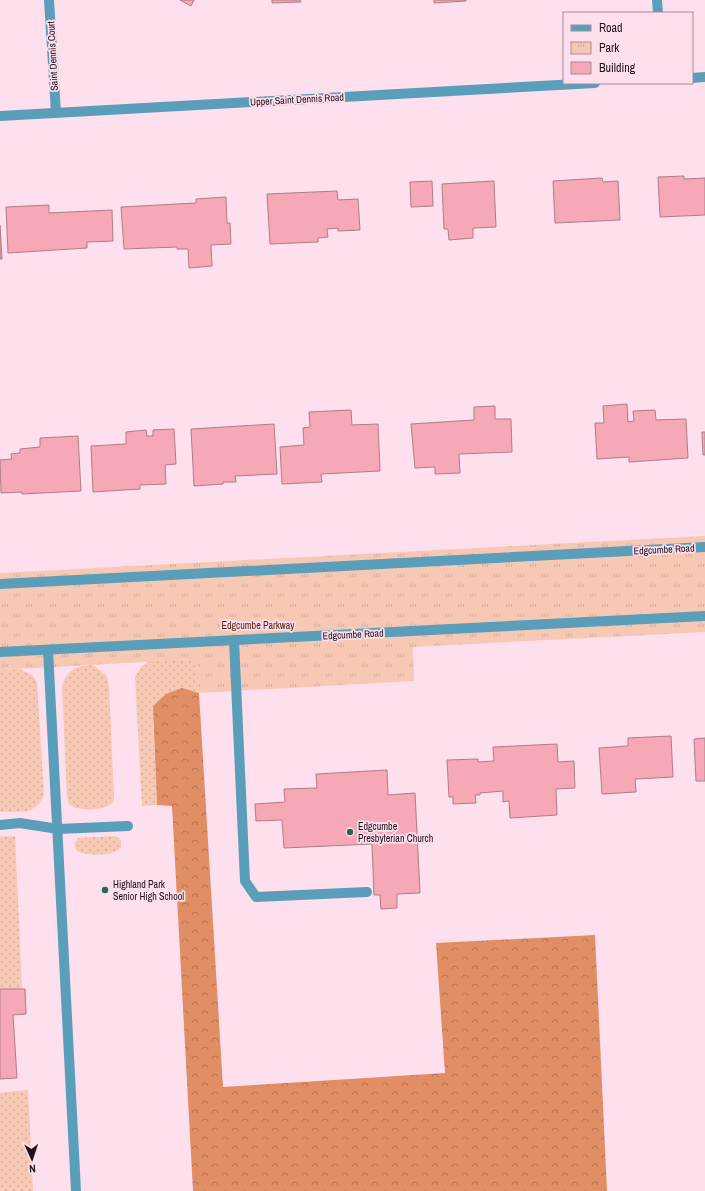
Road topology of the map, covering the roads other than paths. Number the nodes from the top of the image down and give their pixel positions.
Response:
1 (50, 0) edge
2 (657, 0) edge
3 (658, 12) edge
4 (705, 77) edge
5 (693, 78) edge
6 (576, 84) edge
7 (56, 113) junction
8 (0, 116) edge
9 (705, 547) edge
10 (0, 584) edge
11 (705, 616) edge
12 (234, 640) junction
13 (48, 650) junction
14 (0, 652) edge
15 (0, 825) edge
16 (128, 826) dead end
17 (58, 829) junction
18 (367, 892) dead end
19 (76, 1191) edge

1 - 7 street, Saint Dennis Court
2 - 3 street
4 - 5 street
6 - 7 street, Upper Saint Dennis Road
7 - 8 street, Upper Saint Dennis Road
9 - 10 street, Edgcumbe Road
11 - 12 street, Edgcumbe Road
12 - 13 street, Edgcumbe Road
12 - 18 street
13 - 14 street, Edgcumbe Road
13 - 17 street
15 - 17 street
16 - 17 street
17 - 19 street

